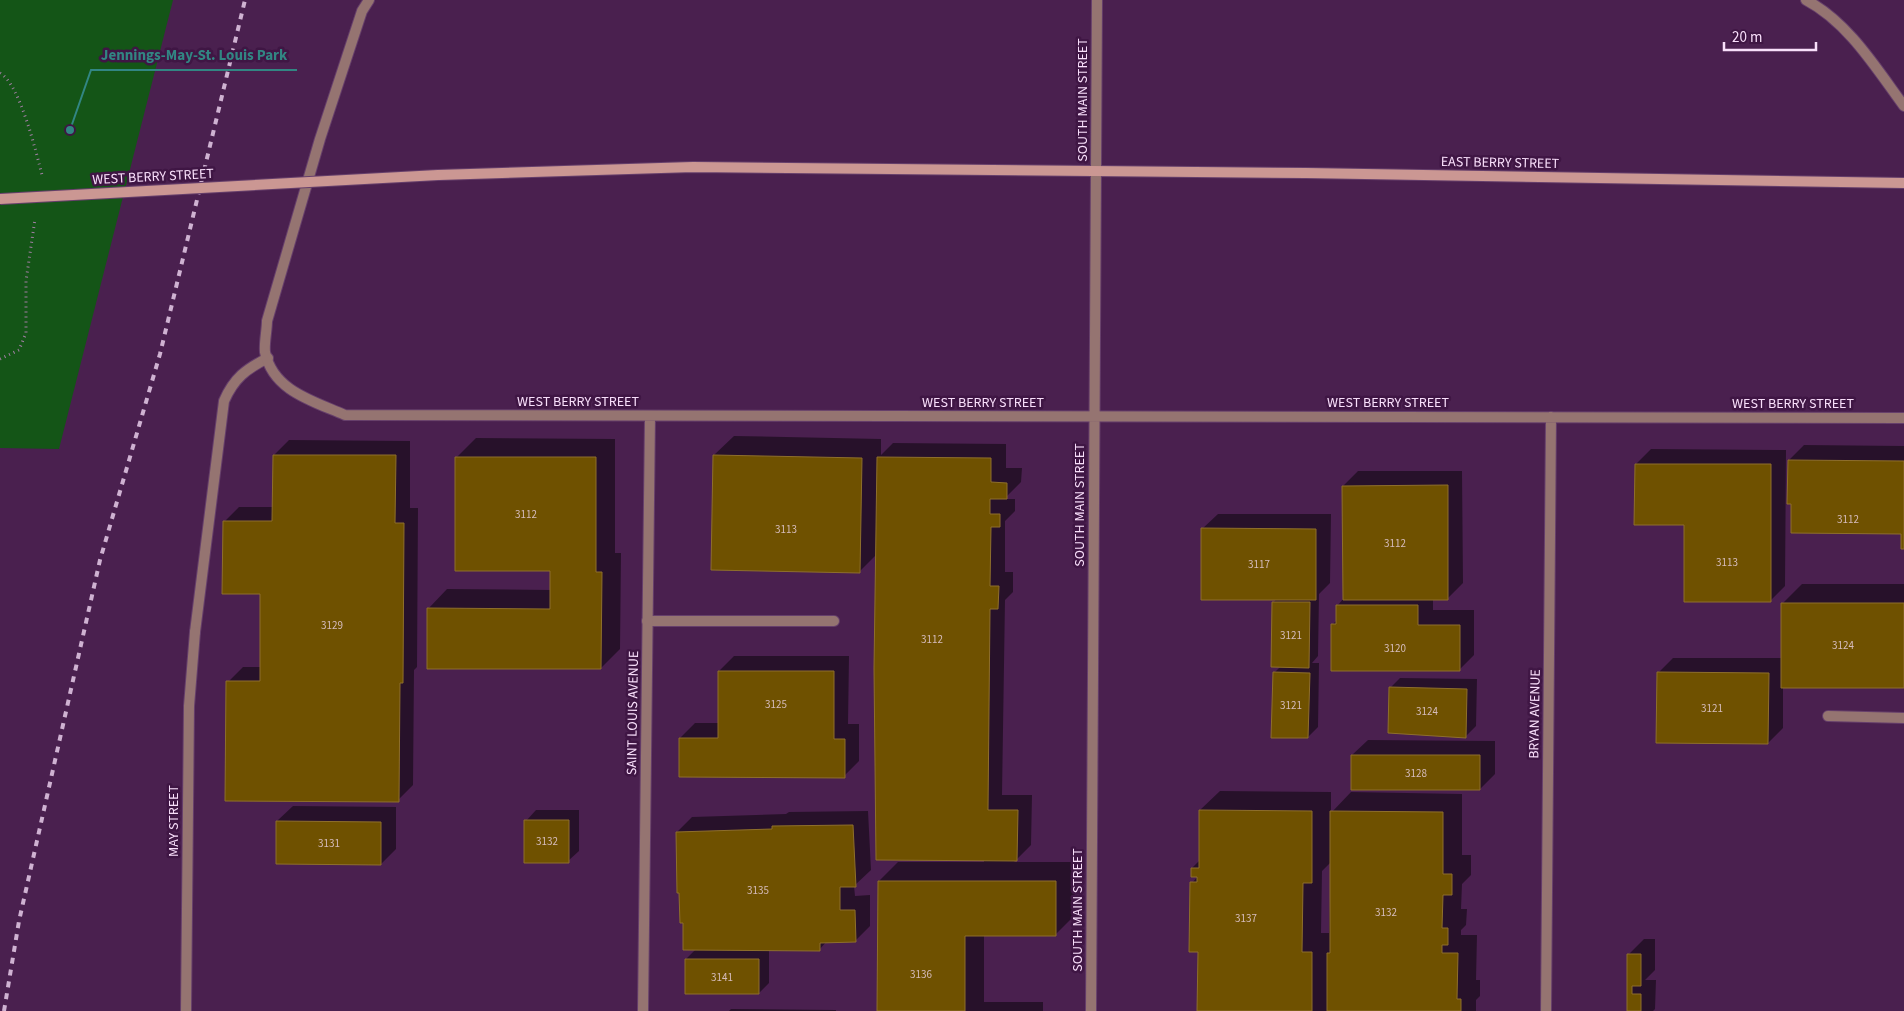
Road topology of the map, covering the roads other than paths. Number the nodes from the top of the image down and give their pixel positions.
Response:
1 (369, 0) edge
2 (1097, 0) edge
3 (1806, 0) edge
4 (1904, 106) edge
5 (1096, 170) junction
6 (1904, 183) edge
7 (0, 199) edge
8 (268, 358) junction
9 (650, 416) junction
10 (1094, 416) junction
11 (1551, 418) junction
12 (1904, 418) edge
13 (647, 621) junction
14 (834, 621) dead end
15 (1828, 716) dead end
16 (1904, 718) edge
17 (186, 1011) edge
18 (643, 1011) edge
19 (1091, 1011) edge
20 (1546, 1011) edge

1 - 8 street, WEST BERRY STREET
2 - 5 street, SOUTH MAIN STREET
3 - 4 street
5 - 6 main road, EAST BERRY STREET
5 - 7 main road, WEST BERRY STREET, bridge
5 - 10 street, SOUTH MAIN STREET
8 - 9 street, WEST BERRY STREET
8 - 17 street, MAY STREET
9 - 10 street, WEST BERRY STREET
9 - 13 street, SAINT LOUIS AVENUE
10 - 11 street, WEST BERRY STREET
10 - 19 street, SOUTH MAIN STREET
11 - 12 street, WEST BERRY STREET
11 - 20 street, BRYAN AVENUE
13 - 14 street
13 - 18 street, SAINT LOUIS AVENUE
15 - 16 street

